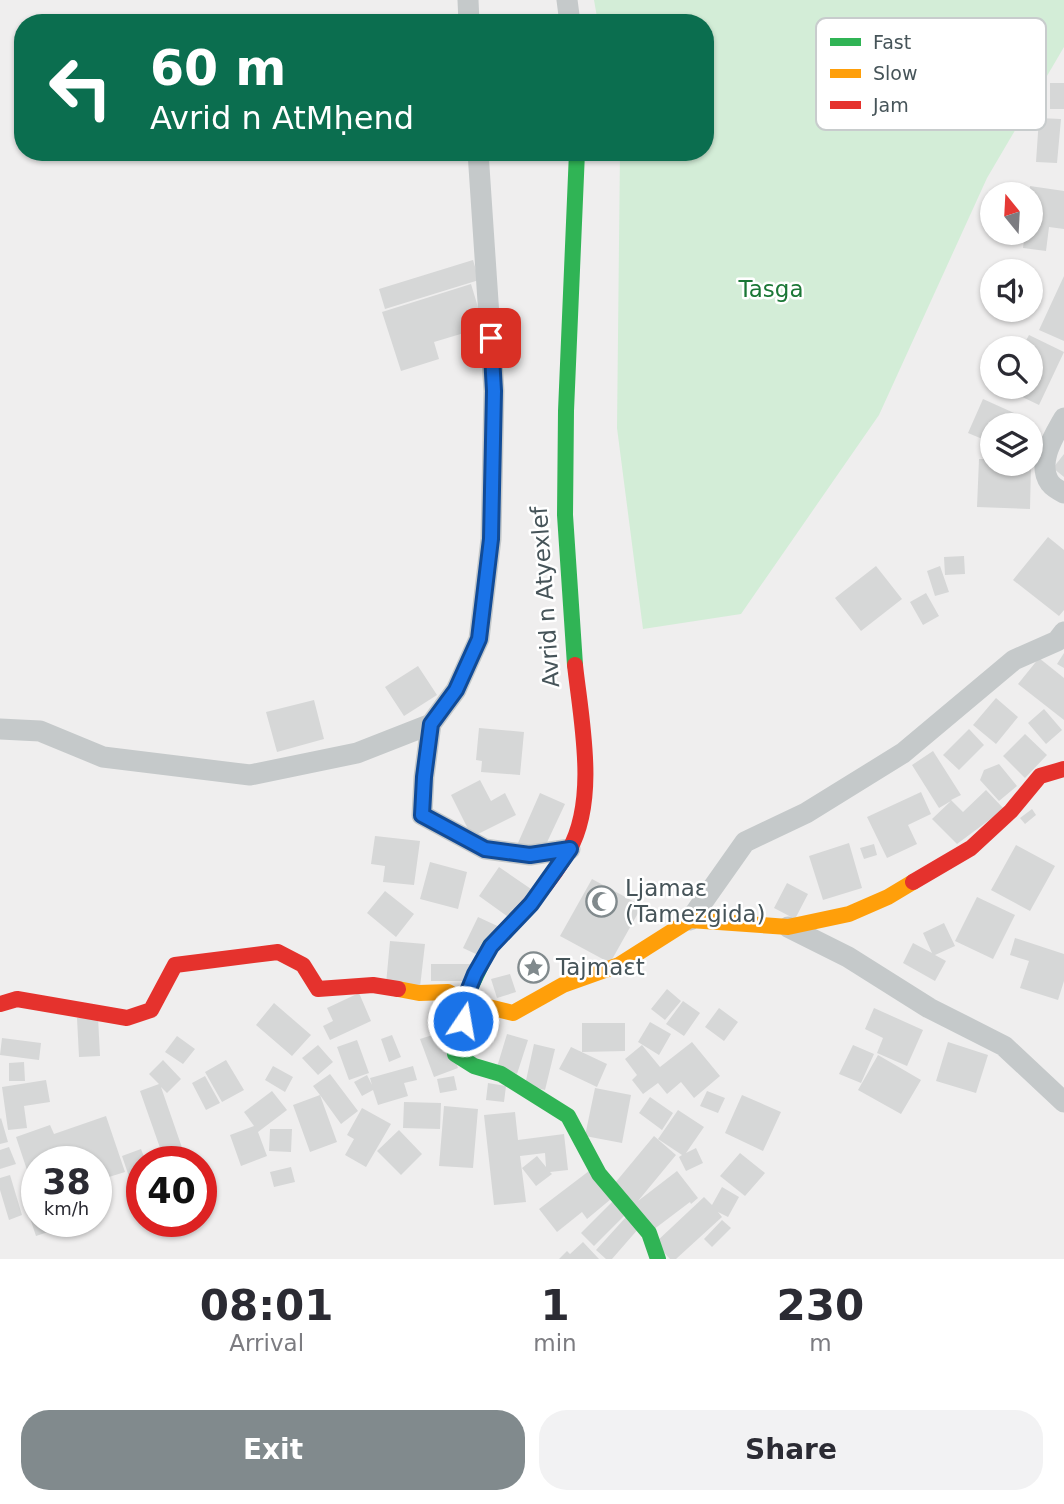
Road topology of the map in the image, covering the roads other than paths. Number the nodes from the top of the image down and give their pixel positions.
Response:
1 (479, 161) edge
2 (577, 161) edge
3 (1064, 418) edge
4 (1064, 494) edge
5 (1064, 632) edge
6 (431, 724) junction
7 (0, 729) edge
8 (1064, 769) edge
9 (570, 849) junction
10 (690, 920) junction
11 (788, 927) junction
12 (464, 1001) junction
13 (0, 1004) edge
14 (1064, 1102) edge
15 (658, 1259) edge

1 - 6 street
2 - 9 street, Avrid n Atyexlef
3 - 4 street
5 - 10 street
6 - 7 street
6 - 9 street
8 - 11 street
9 - 12 street, Avrid n Atyexlef
10 - 11 street
10 - 12 street
11 - 14 street
12 - 13 street
12 - 15 street, Avrid n Atyexlef

